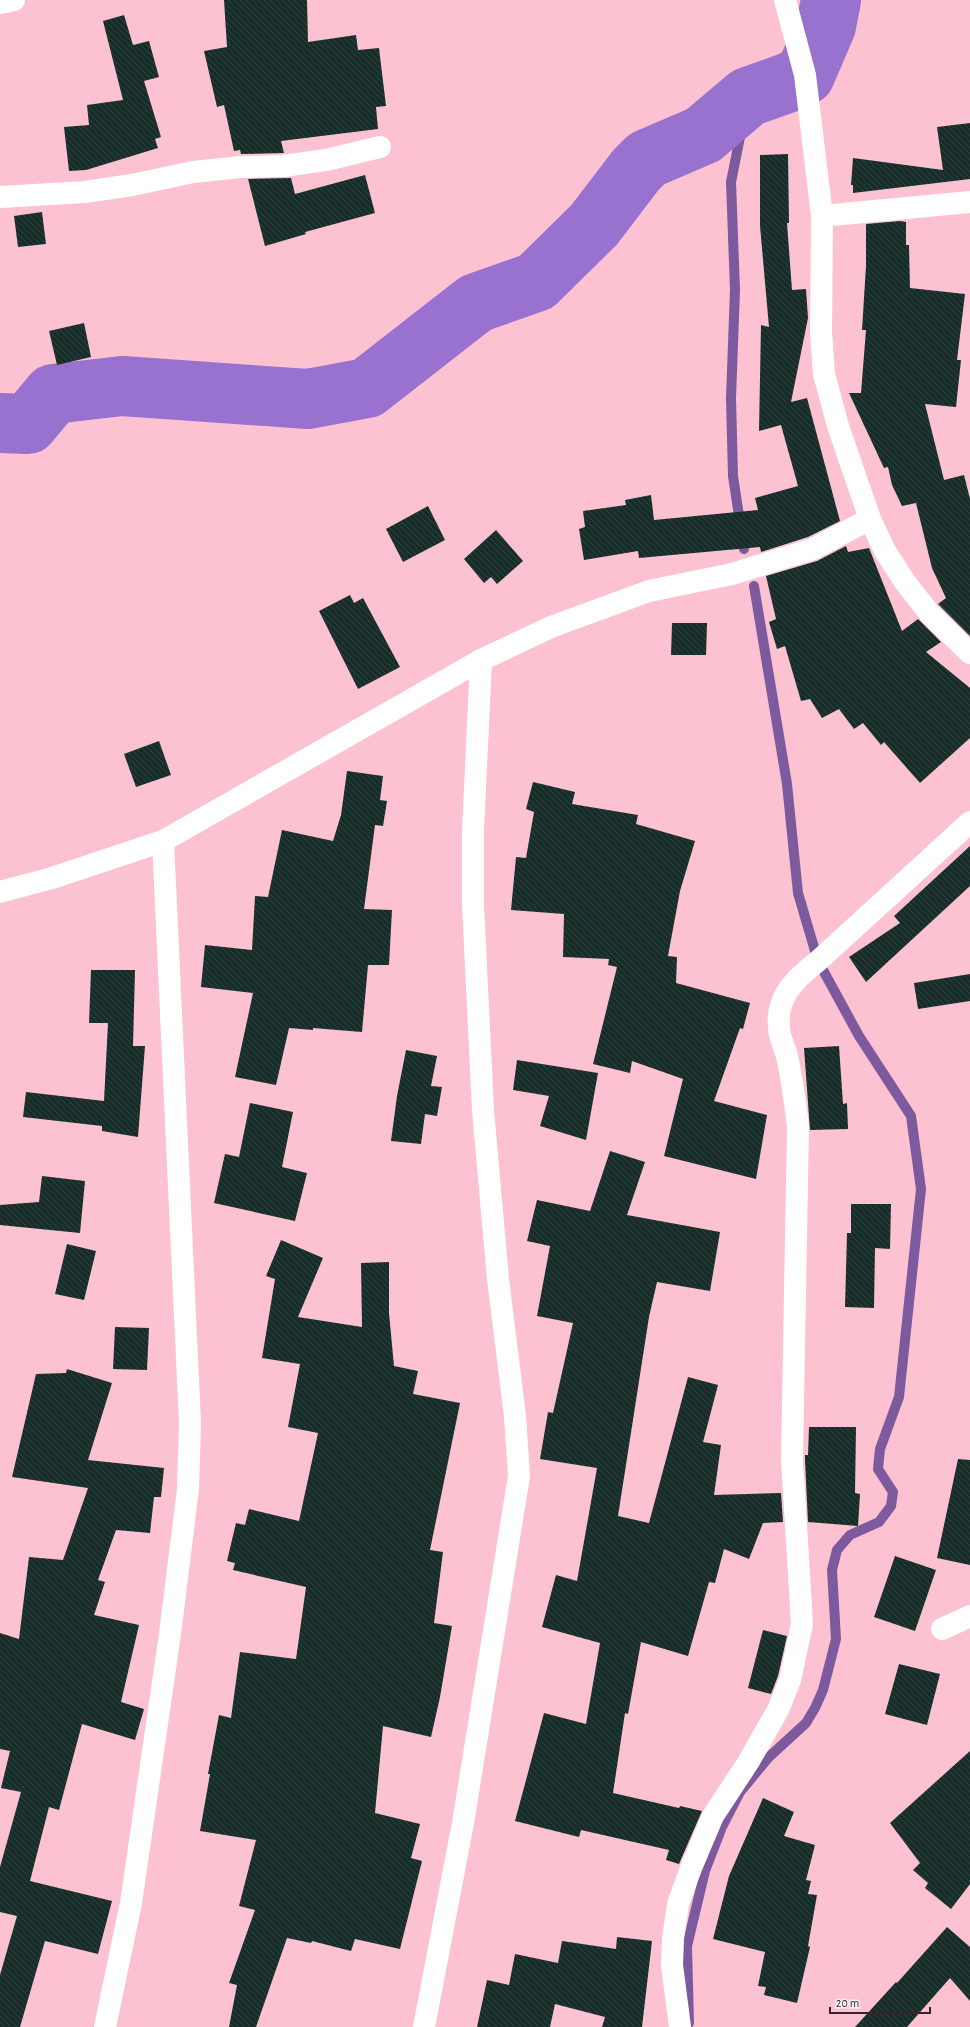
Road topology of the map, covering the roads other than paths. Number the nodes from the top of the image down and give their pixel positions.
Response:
1 (14, 0) edge
2 (785, 0) edge
3 (0, 3) edge
4 (380, 148) dead end
5 (0, 197) edge
6 (970, 202) edge
7 (822, 216) junction
8 (870, 519) junction
9 (970, 653) edge
10 (480, 660) junction
11 (970, 822) edge
12 (163, 841) junction
13 (0, 892) edge
14 (970, 1616) edge
15 (942, 1629) dead end
16 (105, 2027) edge
17 (424, 2027) edge
18 (680, 2027) edge

1 - 3 street
2 - 7 street
4 - 5 street
6 - 7 street
7 - 8 street
8 - 9 street
8 - 10 street
10 - 12 street
10 - 17 street
11 - 18 street
12 - 13 street
12 - 16 street
14 - 15 street

